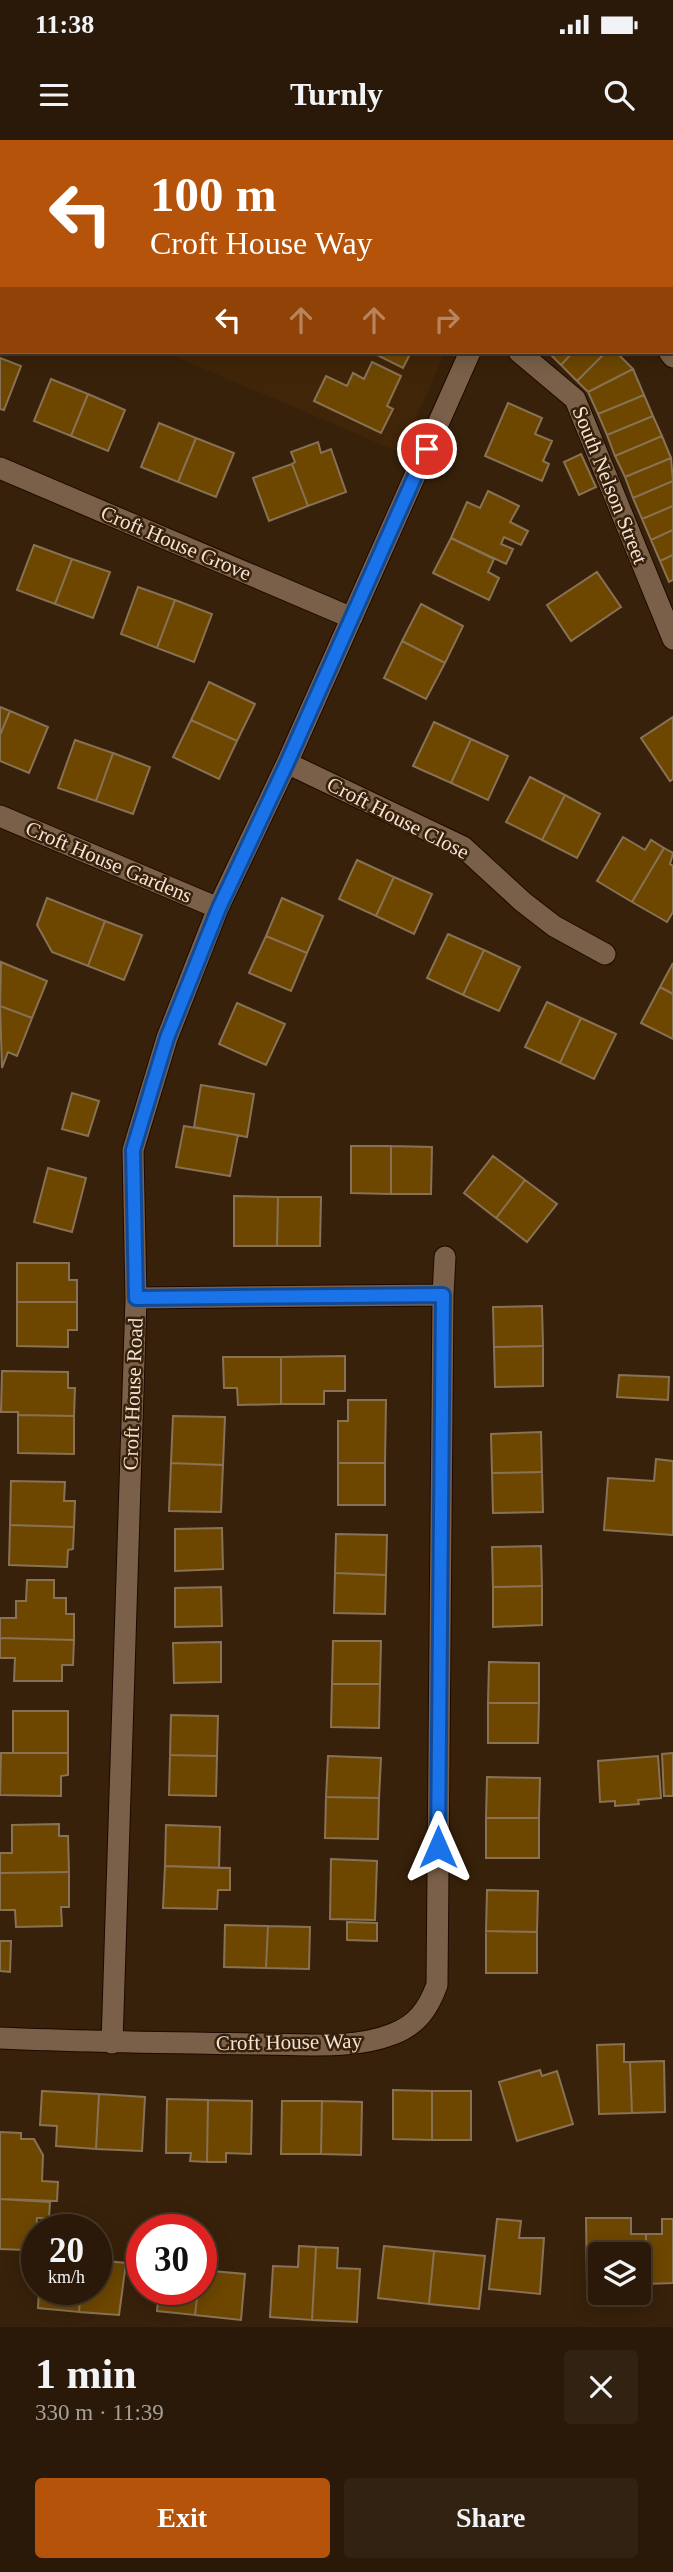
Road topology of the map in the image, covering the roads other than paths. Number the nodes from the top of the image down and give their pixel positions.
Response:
1 (469, 354) edge
2 (521, 354) edge
3 (0, 468) edge
4 (352, 618) junction
5 (673, 639) edge
6 (287, 763) junction
7 (0, 816) edge
8 (219, 908) junction
9 (605, 954) dead end
10 (445, 1257) dead end
11 (443, 1295) junction
12 (136, 1298) junction
13 (0, 2038) edge
14 (113, 2043) junction

1 - 4 street, Croft House Road
2 - 5 street, South Nelson Street
3 - 4 street, Croft House Grove
4 - 6 street, Croft House Road
6 - 8 street, Croft House Road
6 - 9 street, Croft House Close
7 - 8 street, Croft House Gardens
8 - 12 street, Croft House Road
10 - 11 street, Croft House Way
11 - 12 street
11 - 14 street, Croft House Way
12 - 14 street, Croft House Road
13 - 14 street, Croft House Way

